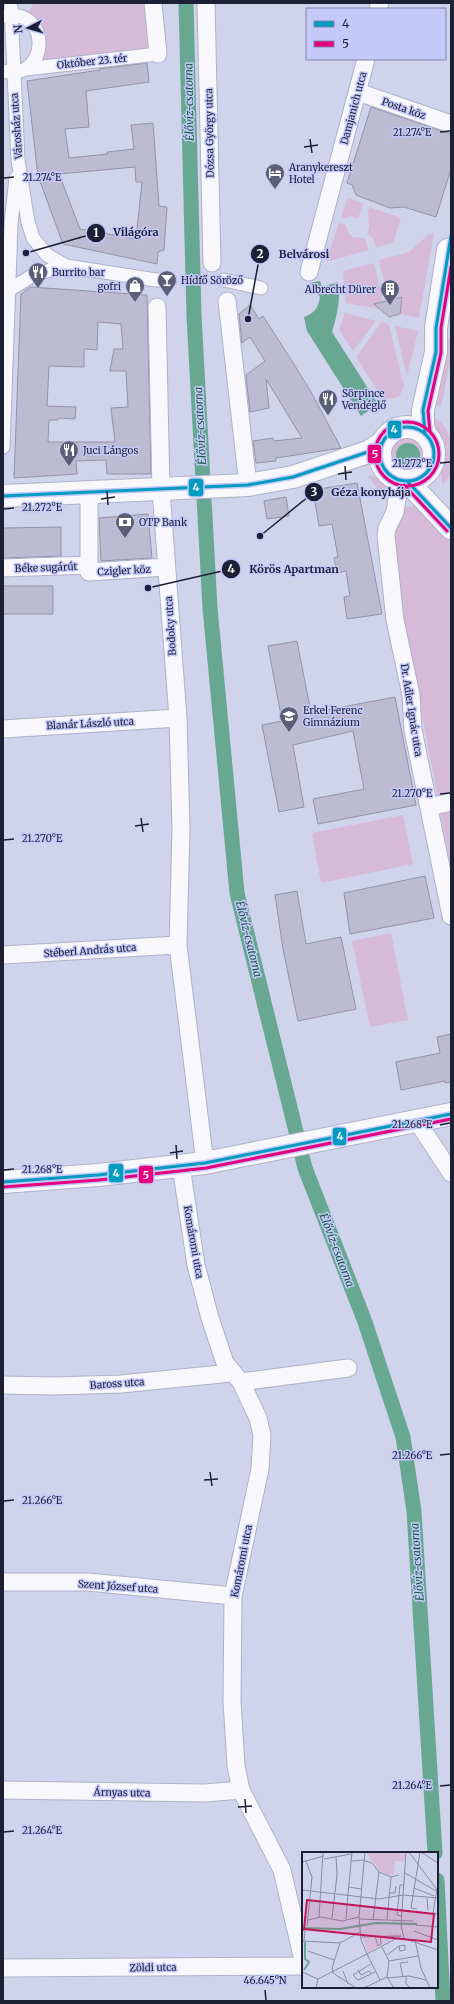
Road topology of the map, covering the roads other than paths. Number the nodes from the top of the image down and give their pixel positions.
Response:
1 (153, 3) edge
2 (206, 3) edge
3 (8, 13) edge
4 (158, 54) joint
5 (366, 60) edge
6 (12, 76) edge
7 (358, 92) junction
8 (451, 124) edge
9 (18, 160) junction
10 (450, 245) edge
11 (212, 263) dead end
12 (66, 266) junction
13 (309, 272) dead end
14 (170, 280) dead end
15 (224, 280) dead end
16 (261, 288) dead end
17 (9, 290) junction
18 (227, 301) dead end
19 (157, 307) dead end
20 (436, 328) junction
21 (4, 384) edge
22 (425, 433) junction
23 (389, 436) junction
24 (3, 447) edge
25 (431, 468) junction
26 (293, 477) junction
27 (398, 478) junction
28 (241, 486) junction
29 (161, 490) junction
30 (89, 493) junction
31 (3, 496) edge
32 (451, 521) edge
33 (451, 528) edge
34 (89, 565) junction
35 (166, 567) junction
36 (3, 568) edge
37 (178, 718) junction
38 (3, 729) edge
39 (451, 802) edge
40 (429, 807) junction
41 (448, 885) edge
42 (451, 916) edge
43 (178, 945) junction
44 (3, 955) edge
45 (451, 1114) edge
46 (417, 1121) junction
47 (205, 1163) junction
48 (181, 1166) junction
49 (451, 1173) edge
50 (3, 1182) edge
51 (348, 1368) dead end
52 (236, 1377) junction
53 (3, 1385) edge
54 (3, 1582) edge
55 (233, 1596) junction
56 (3, 1790) edge
57 (241, 1790) junction
58 (302, 1956) edge
59 (302, 1966) edge
60 (3, 1968) edge

1 - 4 street
2 - 11 street, Dózsa György utca
3 - 6 street, Városház utca
3 - 6 street
4 - 6 street, Október 23. tér
5 - 7 street, Damjanich utca
6 - 9 street, Városház utca
7 - 8 street, Posta köz
7 - 13 street, Damjanich utca
9 - 12 street, Városház utca
9 - 17 street
10 - 20 street
12 - 14 street, Városház utca
12 - 17 street
15 - 16 street
17 - 21 street
18 - 28 street
19 - 29 street, Bodoky utca
20 - 22 street
20 - 23 street
21 - 24 street
22 - 23 street
22 - 25 street
23 - 26 street
23 - 27 street
25 - 27 street
25 - 32 street
26 - 27 street
26 - 28 street
27 - 33 street
27 - 40 street, Dr. Adler Ignác utca
28 - 29 street
29 - 30 street
29 - 35 street, Bodoky utca
30 - 31 street
30 - 34 street, Béke sugárút
34 - 35 street, Czigler köz
34 - 36 street, Béke sugárút
35 - 37 street, Bodoky utca
37 - 38 street, Blanár László utca
37 - 43 street, Bodoky utca
39 - 40 street
40 - 41 street, Dr. Adler Ignác utca
41 - 42 street, Dr. Adler Ignác utca
43 - 44 street, Stéberl András utca
43 - 47 street
45 - 46 street
46 - 47 street
46 - 49 street
47 - 48 street
48 - 50 street
48 - 52 street, Komáromi utca
51 - 52 street, Baross utca
52 - 53 street, Baross utca
52 - 55 street, Komáromi utca
54 - 55 street, Szent József utca
55 - 57 street, Komáromi utca
56 - 57 street, Árnyas utca
57 - 58 street, Komáromi utca
59 - 60 street, Zöldi utca

